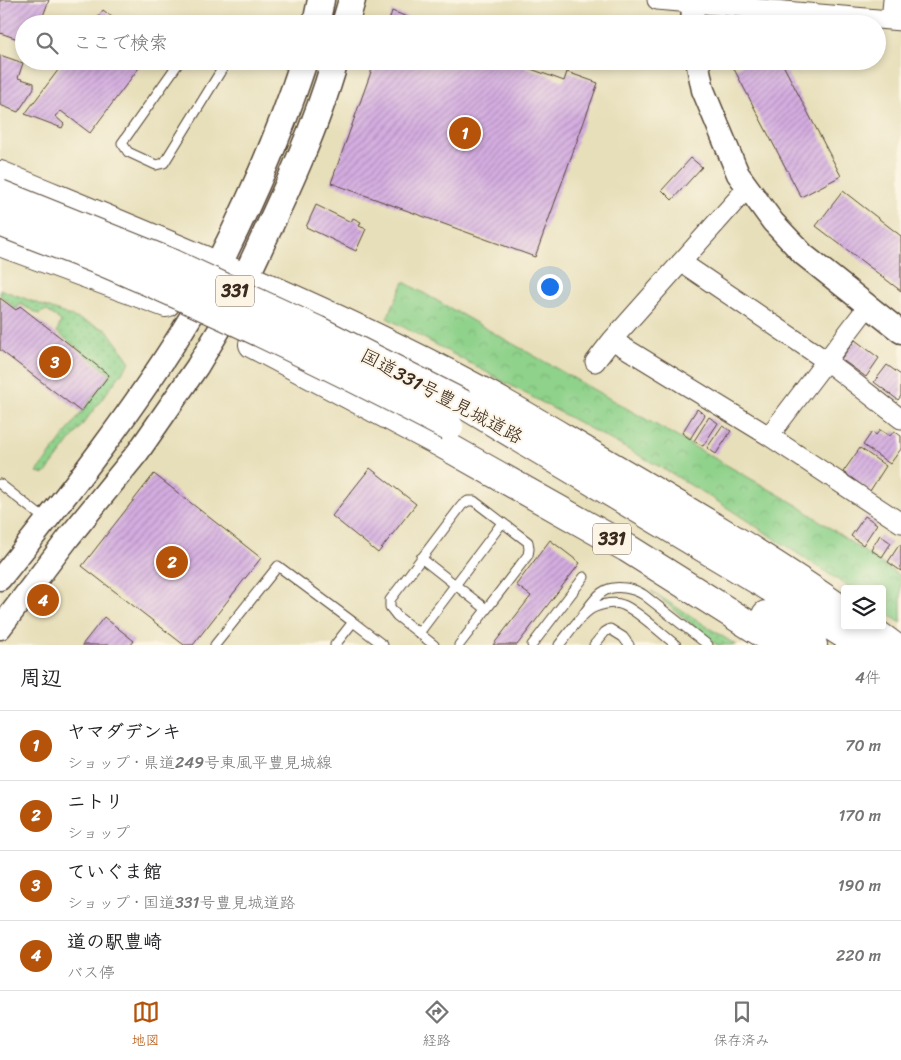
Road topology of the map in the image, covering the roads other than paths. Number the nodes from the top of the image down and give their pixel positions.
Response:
1 (322, 0) edge
2 (352, 0) edge
3 (657, 0) edge
4 (893, 0) edge
5 (789, 5) edge
6 (693, 9) edge
7 (318, 15) edge
8 (348, 15) edge
9 (860, 15) edge
10 (896, 20) edge
11 (174, 70) edge
12 (221, 70) edge
13 (294, 70) edge
14 (332, 70) edge
15 (699, 70) edge
16 (0, 175) edge
17 (748, 187) junction
18 (0, 194) edge
19 (0, 222) edge
20 (5, 247) edge
21 (681, 262) junction
22 (218, 266) junction
23 (245, 278) junction
24 (868, 306) junction
25 (192, 315) junction
26 (221, 328) junction
27 (901, 332) edge
28 (612, 340) junction
29 (825, 360) junction
30 (595, 362) dead end
31 (901, 418) edge
32 (444, 435) junction
33 (769, 436) junction
34 (0, 484) edge
35 (47, 520) junction
36 (502, 523) junction
37 (901, 523) edge
38 (421, 558) junction
39 (584, 577) dead end
40 (0, 579) edge
41 (455, 585) junction
42 (486, 609) junction
43 (841, 609) edge
44 (580, 619) junction
45 (353, 622) junction
46 (0, 628) edge
47 (871, 630) edge
48 (419, 633) junction
49 (215, 645) edge
50 (335, 645) edge
51 (383, 645) edge
52 (434, 645) edge
53 (458, 645) edge
54 (532, 645) edge
55 (560, 645) edge
56 (594, 645) edge
57 (629, 645) edge
58 (675, 645) edge
59 (708, 645) edge
60 (781, 645) edge
61 (813, 645) edge
62 (861, 645) edge
63 (892, 645) edge

1 - 7 main road
2 - 8 main road
3 - 6 street
4 - 10 street
5 - 6 street
5 - 9 street
11 - 12 lane
13 - 22 main road
14 - 23 main road
15 - 17 street
16 - 22 highway
17 - 21 street
17 - 24 street
18 - 62 highway, 国道331号豊見城道路 / 331, bridge
19 - 32 highway, 国道331号豊見城道路 / 331, bridge
20 - 25 highway
21 - 28 street
21 - 29 street
22 - 23 highway
22 - 25 main road
23 - 26 main road
23 - 43 highway
24 - 27 street
24 - 29 street
25 - 26 highway
25 - 35 street
26 - 32 highway
26 - 46 street
28 - 30 street
28 - 33 street
29 - 31 street
29 - 33 street
32 - 60 highway, 331
32 - 61 highway, 国道331号豊見城道路 / 331
33 - 37 street
34 - 35 lane
35 - 40 street
36 - 38 lane
36 - 41 lane
36 - 42 lane
38 - 41 lane
38 - 48 lane
39 - 54 lane
41 - 42 lane
41 - 48 lane
42 - 53 lane
44 - 55 lane
44 - 58 lane
44 - 59 lane
45 - 49 lane
45 - 50 lane
45 - 51 lane
47 - 63 highway
48 - 52 lane
56 - 57 lane

